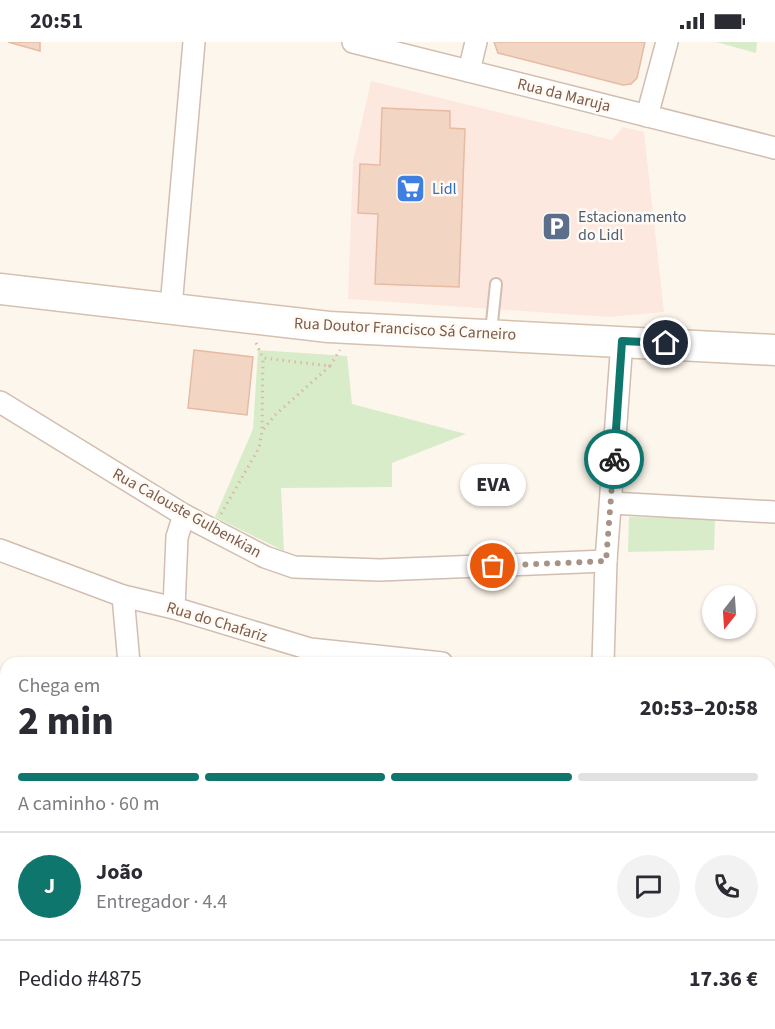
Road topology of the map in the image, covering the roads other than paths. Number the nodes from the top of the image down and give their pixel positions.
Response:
1 (194, 42) edge
2 (354, 42) edge
3 (476, 42) edge
4 (667, 42) edge
5 (469, 71) junction
6 (647, 116) junction
7 (775, 148) edge
8 (496, 284) dead end
9 (0, 289) edge
10 (171, 307) junction
11 (491, 336) junction
12 (622, 341) junction
13 (775, 350) edge
14 (0, 402) edge
15 (611, 504) junction
16 (775, 512) edge
17 (184, 515) junction
18 (0, 550) edge
19 (606, 561) junction
20 (123, 596) junction
21 (174, 608) junction
22 (128, 657) edge
23 (384, 657) edge
24 (603, 657) edge

1 - 10 street
2 - 5 street, Rua da Maruja
3 - 5 street
4 - 6 street
5 - 6 street, Rua da Maruja
6 - 7 street, Rua da Maruja
8 - 11 lane
9 - 10 street, Rua Doutor Francisco Sá Carneiro
10 - 11 street, Rua Doutor Francisco Sá Carneiro
11 - 12 street, Rua Doutor Francisco Sá Carneiro
12 - 13 street, Rua Doutor Francisco Sá Carneiro
12 - 15 street
14 - 17 street, Rua Calouste Gulbenkian
15 - 16 street
15 - 19 street
17 - 19 street, Rua Calouste Gulbenkian
17 - 21 street
18 - 20 street, Rua do Chafariz
19 - 24 street
20 - 21 street, Rua do Chafariz
20 - 22 street
21 - 23 street, Rua do Chafariz

